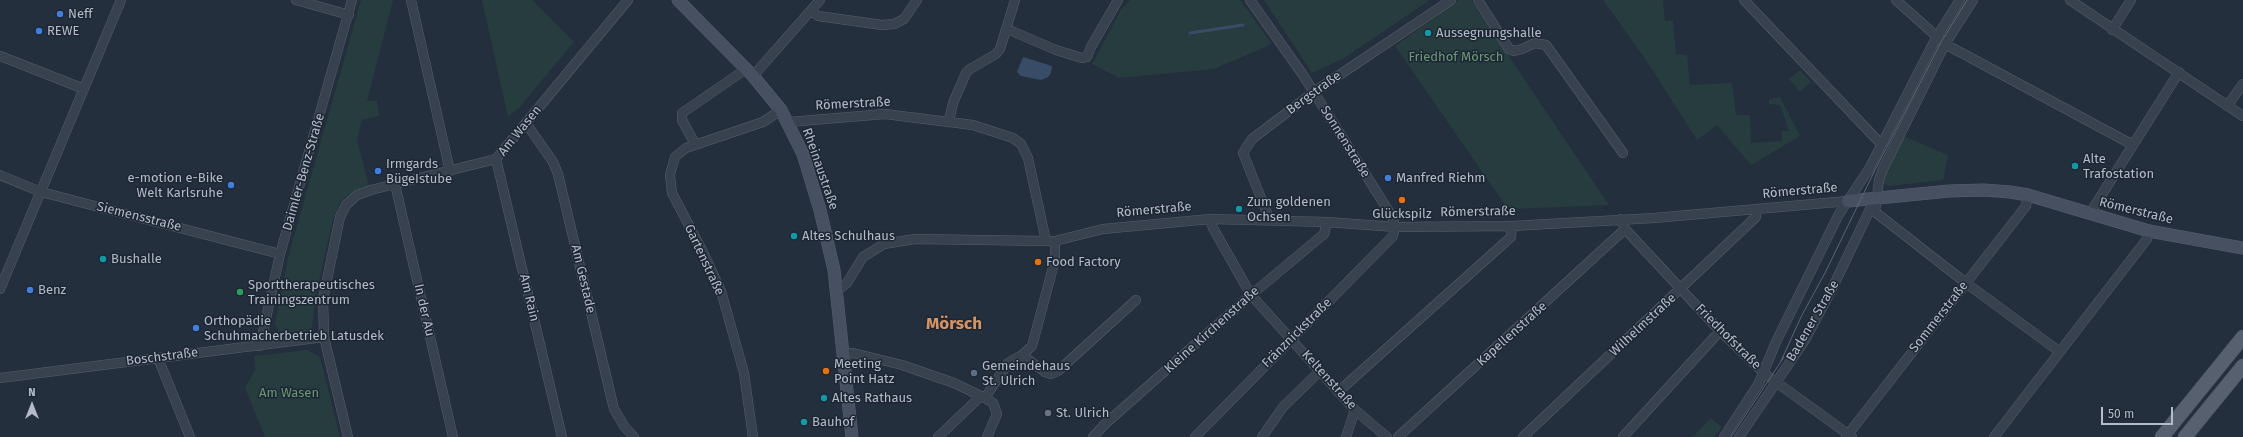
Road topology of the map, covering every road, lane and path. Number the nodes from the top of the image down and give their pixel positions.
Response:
1 (121, 0) edge
2 (296, 0) edge
3 (352, 0) edge
4 (411, 0) edge
5 (628, 0) edge
6 (678, 0) edge
7 (820, 0) edge
8 (918, 0) edge
9 (1015, 0) edge
10 (1118, 0) edge
11 (1250, 0) edge
12 (1451, 0) edge
13 (1478, 0) edge
14 (1744, 0) edge
15 (1896, 0) edge
16 (1960, 0) edge
17 (1973, 0) edge
18 (2070, 0) edge
19 (2131, 0) edge
20 (811, 11) junction
21 (349, 15) junction
22 (1007, 29) junction
23 (2112, 30) junction
24 (1936, 38) junction
25 (1945, 44) junction
26 (0, 56) edge
27 (749, 72) junction
28 (2179, 72) junction
29 (2243, 84) edge
30 (84, 89) junction
31 (1314, 92) junction
32 (2227, 106) junction
33 (781, 110) junction
34 (2243, 116) edge
35 (949, 121) junction
36 (789, 122) junction
37 (526, 123) junction
38 (695, 144) junction
39 (1881, 144) junction
40 (2133, 145) junction
41 (1623, 153) dead end
42 (496, 159) junction
43 (450, 172) junction
44 (0, 176) edge
45 (394, 184) junction
46 (41, 192) junction
47 (2028, 195) junction
48 (1876, 198) junction
49 (1848, 201) junction
50 (1756, 210) junction
51 (2092, 214) junction
52 (1210, 219) junction
53 (1621, 219) junction
54 (1267, 220) junction
55 (1327, 222) junction
56 (1512, 226) junction
57 (1396, 227) junction
58 (1625, 229) junction
59 (2149, 231) junction
60 (1050, 241) junction
61 (2243, 248) edge
62 (280, 254) junction
63 (1966, 283) junction
64 (836, 288) junction
65 (0, 289) edge
66 (1681, 289) junction
67 (1251, 294) junction
68 (1136, 300) dead end
69 (1720, 331) junction
70 (324, 337) junction
71 (2243, 337) edge
72 (1291, 338) junction
73 (260, 346) junction
74 (2060, 352) junction
75 (842, 354) junction
76 (1022, 355) junction
77 (158, 358) junction
78 (2243, 366) edge
79 (1319, 372) junction
80 (1765, 374) junction
81 (0, 378) edge
82 (1776, 383) junction
83 (1338, 392) junction
84 (983, 397) junction
85 (1355, 410) junction
86 (1849, 436) edge
87 (190, 437) edge
88 (348, 437) edge
89 (453, 437) edge
90 (562, 437) edge
91 (634, 437) edge
92 (753, 437) edge
93 (852, 437) edge
94 (938, 437) edge
95 (987, 437) edge
96 (1093, 437) edge
97 (1195, 437) edge
98 (1262, 437) edge
99 (1346, 437) edge
100 (1387, 437) edge
101 (1398, 437) edge
102 (1523, 437) edge
103 (1623, 437) edge
104 (1724, 437) edge
105 (1738, 437) edge
106 (1994, 437) edge
107 (2162, 437) edge
108 (2185, 437) edge

1 - 30 street
2 - 21 street
3 - 21 street, Daimler-Benz-Straße
4 - 43 street
5 - 37 street, Am Wasen
6 - 27 street, Rheinaustraße
7 - 20 street
8 - 20 street
9 - 22 street
10 - 22 street
11 - 31 street, Sonnenstraße
12 - 31 street, Bergstraße
13 - 41 street
14 - 39 street
15 - 24 street
16 - 24 street
17 - 25 street
18 - 23 street
19 - 23 street
20 - 27 street
21 - 62 street, Daimler-Benz-Straße
22 - 35 street
23 - 28 street
24 - 25 street
24 - 39 street
25 - 40 street
25 - 48 street
26 - 30 street
27 - 33 street, Rheinaustraße
27 - 38 street
28 - 32 street
28 - 40 street
29 - 32 street
30 - 46 street
31 - 54 street, Bergstraße
31 - 57 street, Sonnenstraße
32 - 34 street
33 - 36 street, Rheinaustraße
33 - 38 street, Gartenstraße
35 - 36 street, Römerstraße
35 - 60 street, Römerstraße
36 - 64 street, Rheinaustraße
37 - 42 street, Am Wasen
37 - 91 street, Am Gestade
38 - 92 street, Gartenstraße
39 - 49 street
40 - 51 street
42 - 43 street, Am Wasen
42 - 90 street, Am Rain
43 - 45 street, Am Wasen
44 - 46 street, Siemensstraße
45 - 70 street, Am Wasen
45 - 89 street, In der Au
46 - 62 street, Siemensstraße
46 - 65 street
47 - 48 street, Römerstraße
47 - 51 street, Römerstraße
47 - 63 street, Sommerstraße
48 - 49 street, Römerstraße
48 - 63 street
48 - 82 street, Badener Straße
49 - 50 street, Römerstraße
49 - 80 street
50 - 53 street, Römerstraße
50 - 66 street, Wilhelmstraße
51 - 59 street, Römerstraße
52 - 54 street, Römerstraße
52 - 60 street, Römerstraße
52 - 67 street, Keltenstraße
53 - 56 street, Römerstraße
53 - 58 street, Friedhofstraße
54 - 55 street, Römerstraße
55 - 57 street, Römerstraße
55 - 67 street, Kleine Kirchenstraße
56 - 57 street, Römerstraße
56 - 83 street
57 - 72 street, Fränznickstraße
58 - 66 street, Friedhofstraße
58 - 101 street, Kapellenstraße
59 - 61 street, Römerstraße
59 - 74 street
60 - 64 street
60 - 76 street
62 - 73 street, Daimler-Benz-Straße
63 - 74 street
63 - 86 street, Sommerstraße
64 - 75 street, Rheinaustraße
66 - 69 street, Friedhofstraße
66 - 102 street, Wilhelmstraße
67 - 72 street, Keltenstraße
67 - 96 street, Kleine Kirchenstraße
68 - 76 street
69 - 80 street, Friedhofstraße
69 - 103 street
70 - 73 street, Boschstraße
70 - 88 street, Am Wasen
71 - 107 main road
72 - 79 street, Keltenstraße
72 - 97 street, Fränznickstraße
73 - 77 street, Boschstraße
74 - 106 street
75 - 84 street
75 - 93 street, Rheinaustraße
76 - 84 street
77 - 81 street, Boschstraße
77 - 87 street
78 - 108 main road
79 - 83 street, Keltenstraße
79 - 98 street
80 - 82 street, Friedhofstraße
80 - 104 street
82 - 86 street, Friedhofstraße
82 - 105 street, Badener Straße
83 - 85 street, Keltenstraße
84 - 94 street
84 - 95 street
85 - 99 street
85 - 100 street, Keltenstraße

